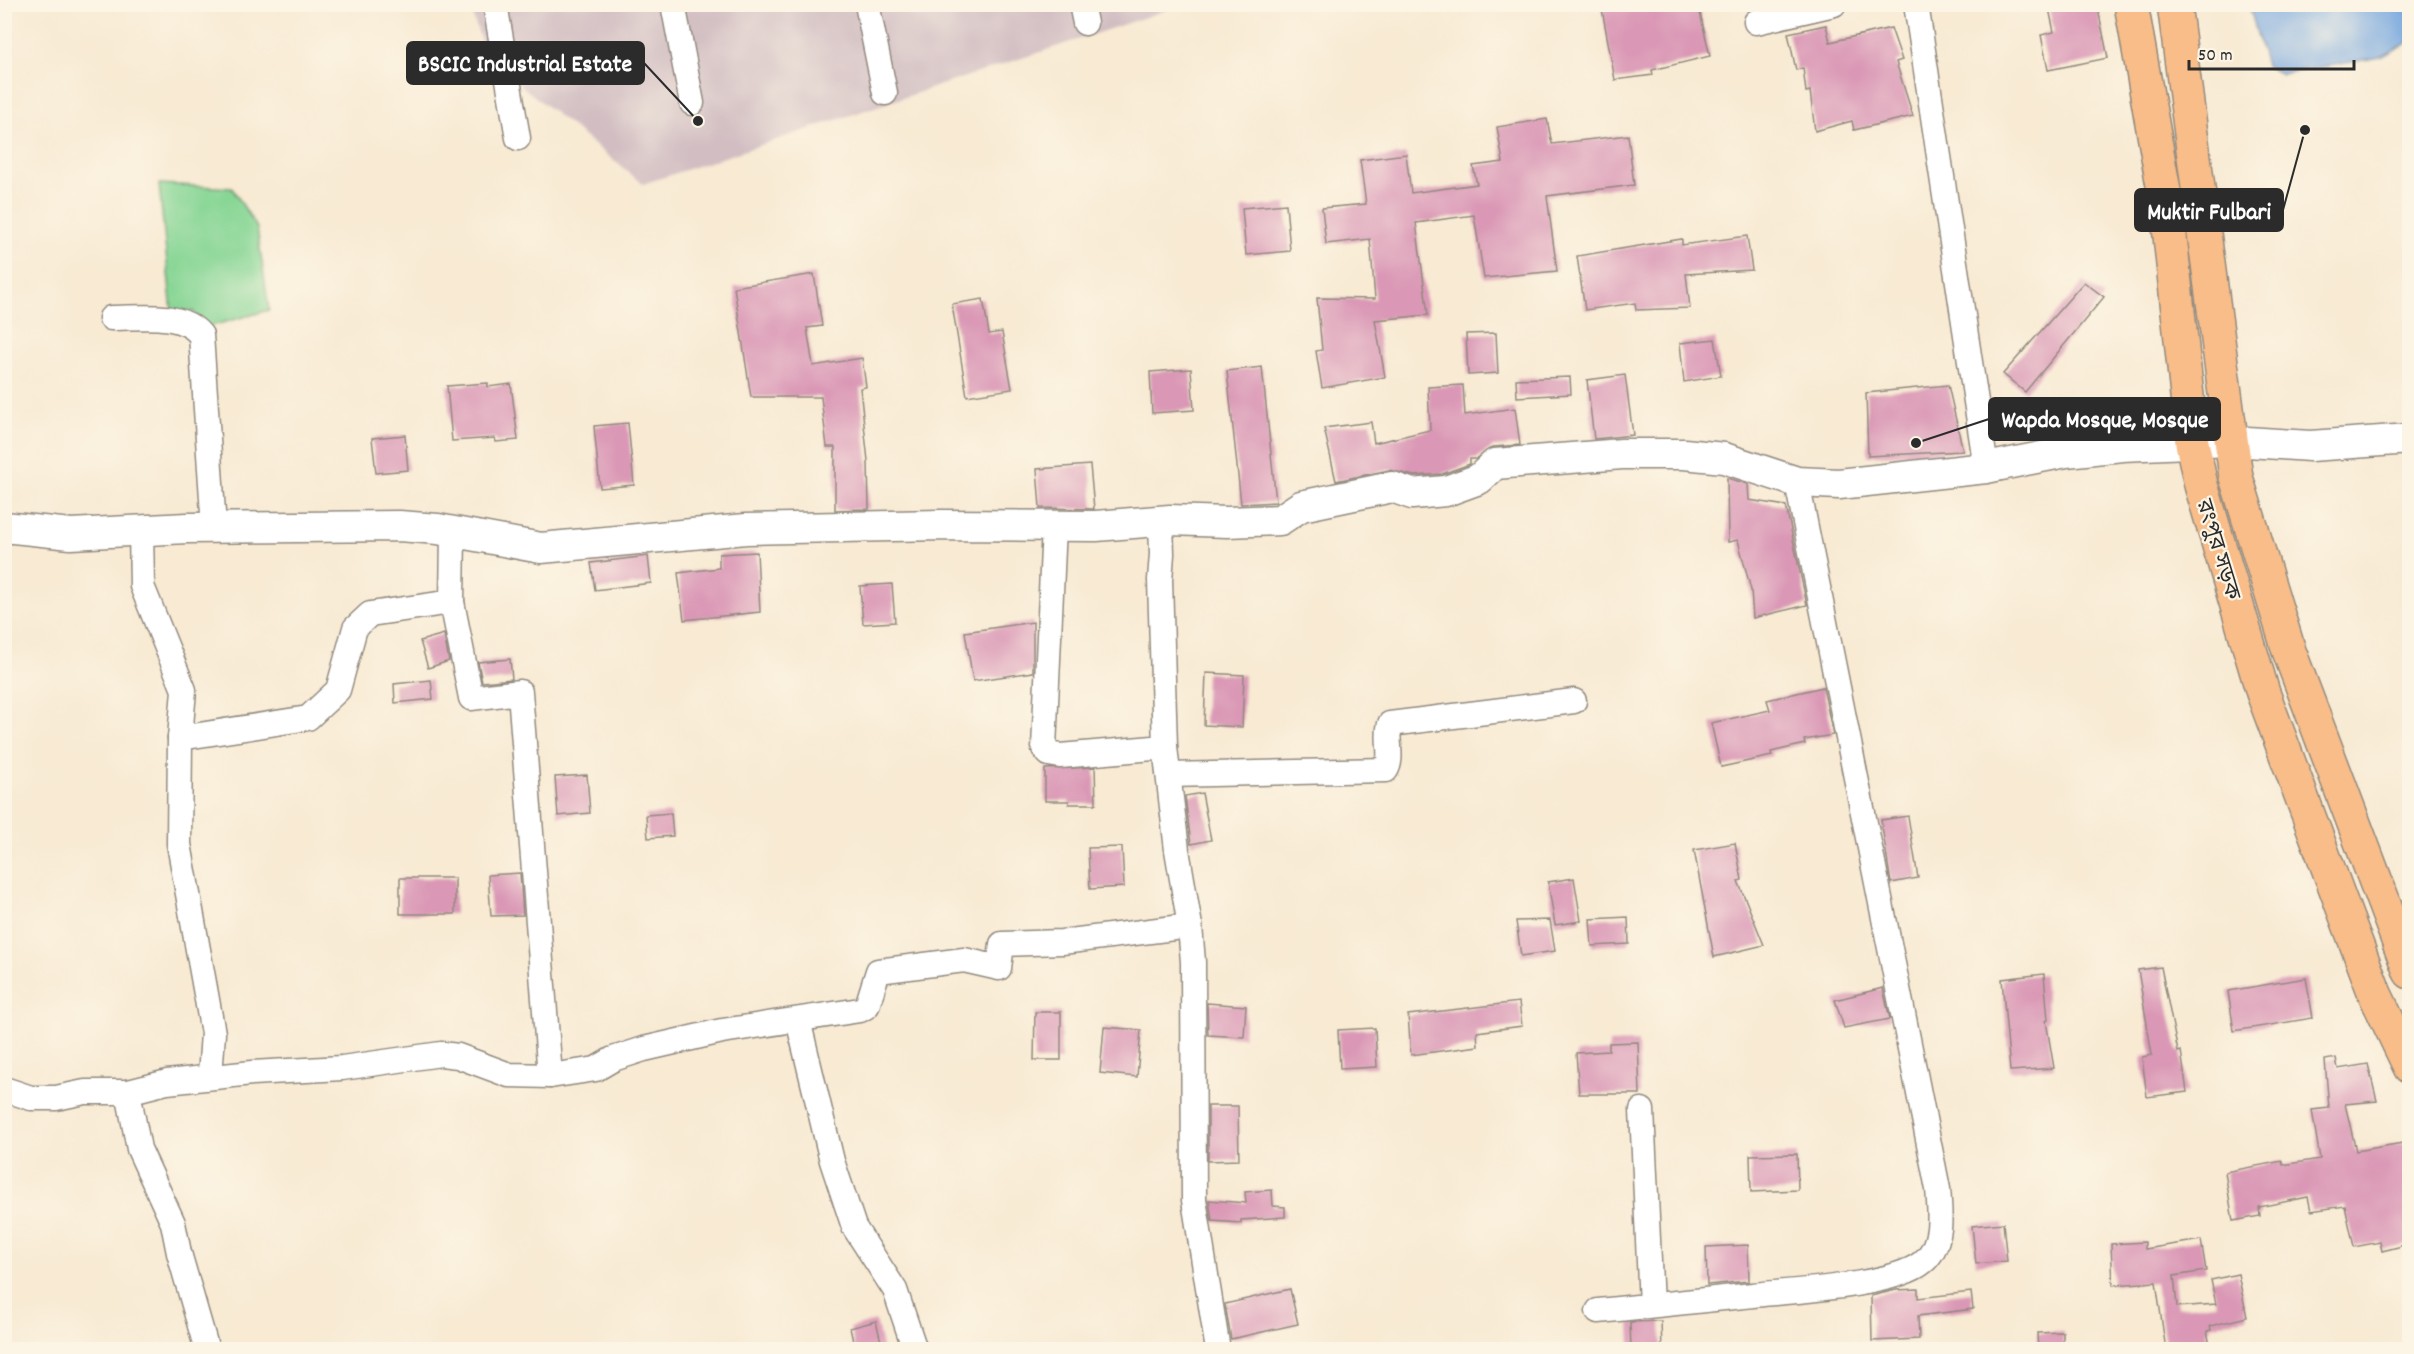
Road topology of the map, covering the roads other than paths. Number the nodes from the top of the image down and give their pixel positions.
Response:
1 (495, 4) edge
2 (673, 4) edge
3 (867, 4) edge
4 (1834, 4) edge
5 (1916, 4) edge
6 (2131, 4) edge
7 (2174, 4) edge
8 (1756, 22) dead end
9 (885, 93) dead end
10 (692, 103) dead end
11 (518, 138) dead end
12 (111, 318) dead end
13 (2409, 440) edge
14 (2231, 441) junction
15 (2192, 442) junction
16 (1986, 468) junction
17 (1797, 482) junction
18 (1161, 521) junction
19 (1054, 526) junction
20 (4, 527) edge
21 (214, 528) junction
22 (141, 529) junction
23 (453, 533) junction
24 (452, 602) junction
25 (1574, 701) dead end
26 (180, 738) junction
27 (1165, 747) junction
28 (1169, 775) junction
29 (1190, 926) junction
30 (2409, 972) edge
31 (798, 1020) junction
32 (2409, 1067) edge
33 (550, 1076) junction
34 (210, 1077) junction
35 (4, 1089) edge
36 (128, 1092) junction
37 (1642, 1110) dead end
38 (1651, 1305) junction
39 (1598, 1311) dead end
40 (207, 1350) edge
41 (915, 1350) edge
42 (1218, 1350) edge

1 - 11 street
2 - 10 street
3 - 9 street
4 - 8 street
5 - 16 street
6 - 15 highway, রংপুর সড়ক
7 - 14 highway, রংপুর সড়ক
12 - 21 street
13 - 14 street
14 - 15 street
14 - 30 highway, রংপুর সড়ক
15 - 16 street
15 - 32 highway, রংপুর সড়ক
16 - 17 street
17 - 18 street
17 - 38 street
18 - 19 street
18 - 27 street
19 - 23 street
19 - 27 street
20 - 22 street
21 - 22 street
21 - 23 street
22 - 26 street
23 - 24 street
24 - 26 street
24 - 33 street
25 - 28 street
26 - 34 street
27 - 28 street
28 - 29 street
29 - 31 street
29 - 42 street
31 - 33 street
31 - 41 street
33 - 34 street
34 - 36 street
35 - 36 street
36 - 40 street
37 - 38 street
38 - 39 street

